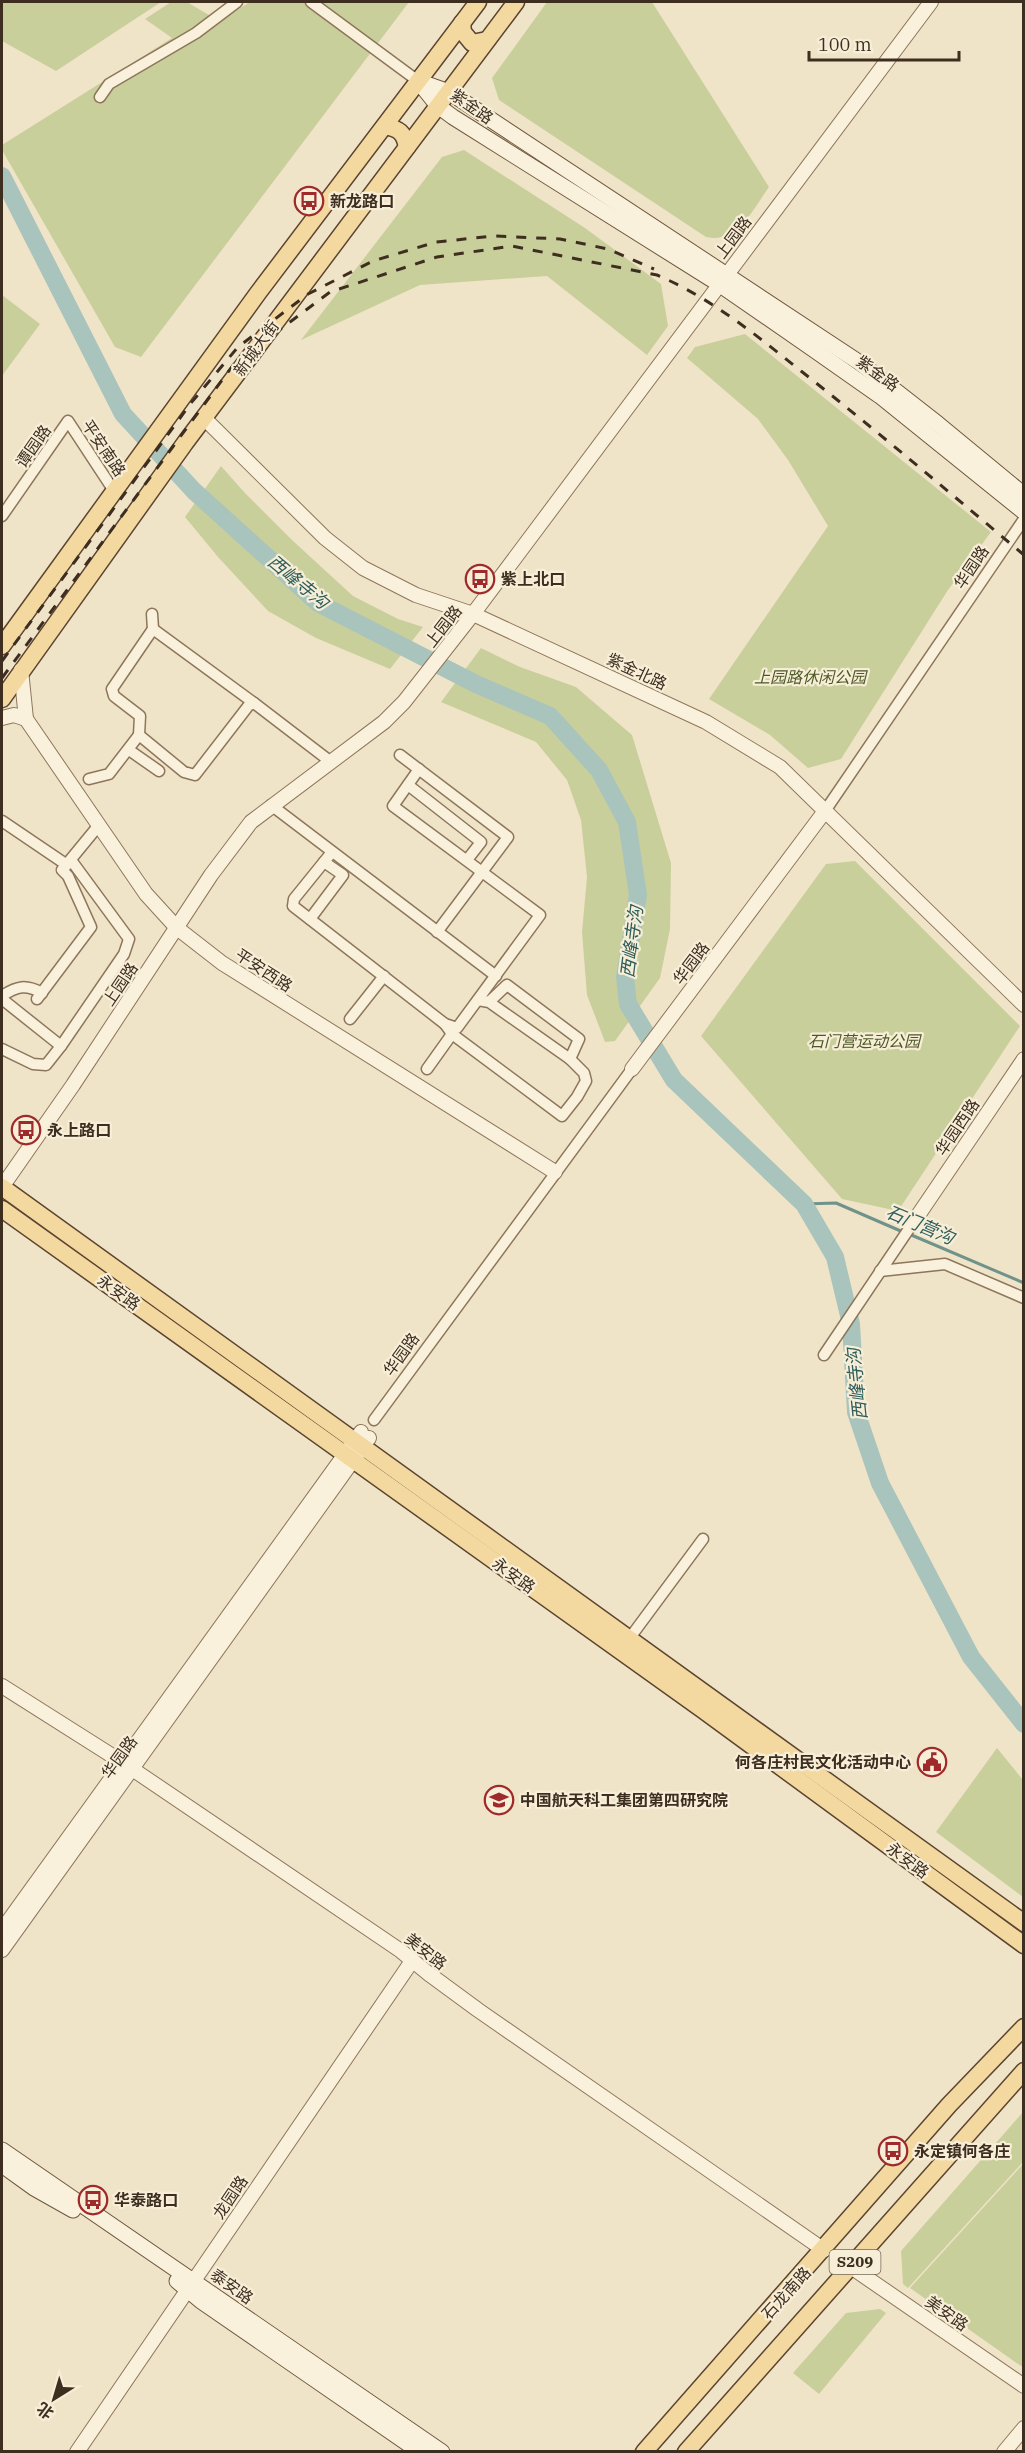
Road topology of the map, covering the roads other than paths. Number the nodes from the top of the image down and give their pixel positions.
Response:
1 (237, 2) edge
2 (311, 2) edge
3 (478, 2) edge
4 (516, 2) edge
5 (931, 2) edge
6 (462, 23) junction
7 (488, 40) junction
8 (418, 81) junction
9 (449, 92) junction
10 (100, 97) dead end
11 (438, 106) junction
12 (385, 126) junction
13 (407, 147) junction
14 (722, 280) junction
15 (204, 418) junction
16 (68, 422) joint
17 (114, 491) junction
18 (1023, 495) edge
19 (1023, 512) edge
20 (2, 516) edge
21 (1023, 519) edge
22 (152, 614) dead end
23 (473, 614) junction
24 (153, 629) junction
25 (2, 646) edge
26 (21, 670) junction
27 (2, 699) edge
28 (254, 703) junction
29 (2, 718) edge
30 (26, 719) junction
31 (139, 735) junction
32 (129, 750) junction
33 (400, 755) dead end
34 (331, 762) junction
35 (419, 769) junction
36 (159, 771) dead end
37 (89, 779) dead end
38 (408, 785) junction
39 (271, 805) junction
40 (825, 811) junction
41 (2, 821) edge
42 (99, 825) junction
43 (332, 852) junction
44 (467, 860) junction
45 (324, 862) junction
46 (69, 863) junction
47 (483, 872) junction
48 (310, 919) junction
49 (177, 928) junction
50 (437, 932) junction
51 (384, 976) junction
52 (496, 976) junction
53 (2, 998) edge
54 (484, 1001) junction
55 (1023, 1005) edge
56 (350, 1019) dead end
57 (445, 1024) junction
58 (452, 1034) junction
59 (61, 1046) junction
60 (2, 1049) edge
61 (570, 1059) junction
62 (1023, 1059) edge
63 (632, 1068) joint
64 (427, 1070) dead end
65 (555, 1172) junction
66 (2, 1187) edge
67 (2, 1209) edge
68 (919, 1214) joint
69 (880, 1271) junction
70 (1023, 1298) edge
71 (824, 1355) dead end
72 (374, 1420) dead end
73 (357, 1445) junction
74 (703, 1539) dead end
75 (628, 1639) junction
76 (2, 1686) edge
77 (127, 1765) junction
78 (1023, 1923) edge
79 (2, 1930) edge
80 (1023, 1946) edge
81 (2, 1950) edge
82 (411, 1961) junction
83 (1023, 2027) edge
84 (1023, 2072) edge
85 (2, 2150) edge
86 (2, 2166) edge
87 (824, 2250) junction
88 (851, 2267) junction
89 (190, 2285) junction
90 (1023, 2386) edge
91 (1023, 2428) edge
92 (77, 2451) edge
93 (420, 2451) edge
94 (442, 2451) edge
95 (644, 2451) edge
96 (686, 2451) edge
97 (1005, 2451) edge

1 - 10 street
2 - 8 street
3 - 6 main road, 新城大街
4 - 7 main road, 新城大街
5 - 14 street, 上园路
6 - 7 main road
6 - 8 main road, 新城大街
7 - 9 main road, 新城大街
8 - 9 main road, 紫金路
8 - 11 main road, 紫金路
8 - 12 main road, 新城大街
9 - 11 main road, 新城大街
9 - 14 main road, 紫金路
11 - 13 main road, 新城大街
11 - 14 main road, 紫金路
12 - 13 main road
12 - 17 main road, 新城大街
13 - 15 main road, 新城大街
14 - 18 main road, 紫金路
14 - 19 main road, 紫金路
14 - 23 street, 上园路
15 - 23 street, 紫金北路
15 - 26 main road, 新城大街
16 - 17 street, 平安南路
16 - 20 street, 谭园路
17 - 25 main road, 新城大街
21 - 40 street, 华园路
22 - 24 street
23 - 34 street, 上园路
23 - 40 street, 紫金北路
24 - 28 street
24 - 31 street
26 - 27 main road, 新城大街
26 - 30 street
28 - 31 street
28 - 34 street
29 - 30 street
30 - 42 street, 平安西路
31 - 32 street
32 - 36 street
32 - 37 street
33 - 35 street
34 - 39 street, 上园路
35 - 38 street
35 - 47 street
38 - 44 street
38 - 44 street
39 - 43 street
39 - 49 street, 上园路
40 - 55 street, 紫金北路
40 - 63 street, 华园路
41 - 46 street
42 - 46 street
42 - 49 street, 平安西路
43 - 45 street
43 - 50 street
44 - 47 street
45 - 48 street
45 - 48 street
46 - 53 street
46 - 59 street
47 - 50 street
47 - 52 street
48 - 51 street
49 - 65 street, 平安西路
49 - 66 street, 上园路
50 - 52 street
51 - 56 street
51 - 57 street
52 - 54 street
53 - 59 street
54 - 57 street
54 - 61 street
54 - 61 street
57 - 58 street
58 - 61 street
58 - 64 street
59 - 60 street
62 - 68 street, 华园西路
63 - 65 street, 华园路
65 - 72 street, 华园路
66 - 73 main road, 永安路
67 - 73 main road, 永安路
68 - 69 street
69 - 70 street
69 - 71 street
73 - 75 main road, 永安路
73 - 77 street, 华园路
73 - 80 main road, 永安路
74 - 75 street
75 - 78 main road, 永安路
76 - 77 street, 美安路
77 - 79 street, 华园路
77 - 81 street, 华园路
77 - 82 street, 美安路
82 - 87 street, 美安路
82 - 89 street, 龙园路
83 - 87 main road, 石龙南路 / S209
84 - 88 main road, 石龙南路 / S209
85 - 89 main road, 泰安路
86 - 89 main road, 泰安路
87 - 95 main road, 石龙南路 / S209
88 - 90 street, 美安路
88 - 96 main road, 石龙南路 / S209
89 - 92 street, 龙园路
89 - 93 main road, 泰安路
89 - 94 main road, 泰安路
91 - 97 street

